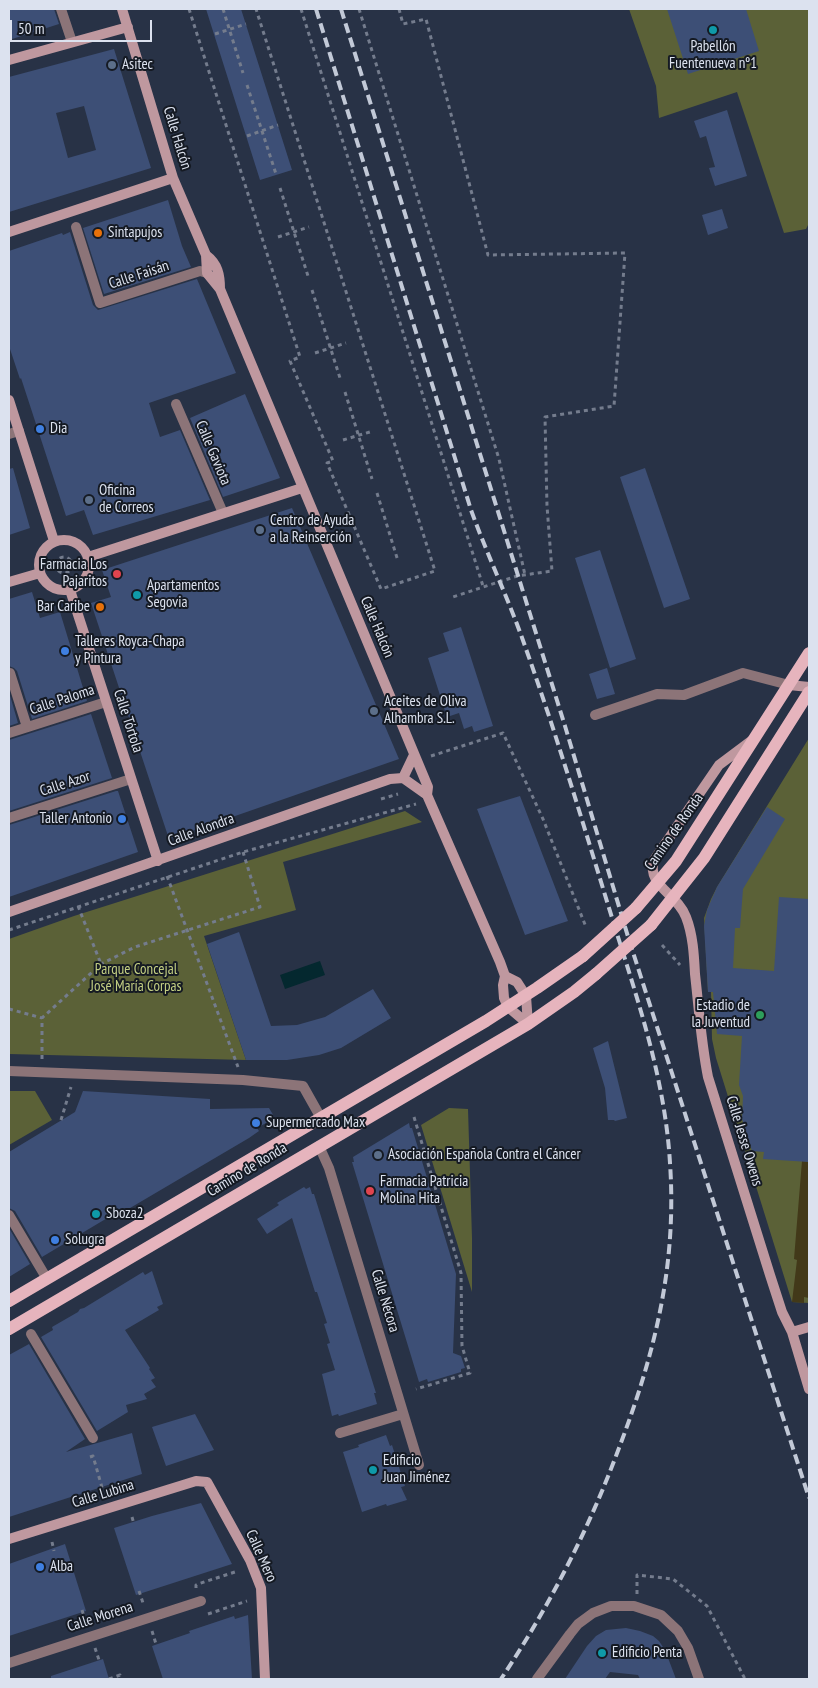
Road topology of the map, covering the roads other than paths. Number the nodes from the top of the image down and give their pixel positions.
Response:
1 (61, 9) edge
2 (122, 9) edge
3 (128, 27) junction
4 (72, 42) junction
5 (9, 60) edge
6 (173, 178) junction
7 (76, 227) dead end
8 (9, 232) edge
9 (206, 255) junction
10 (207, 273) junction
11 (220, 289) junction
12 (9, 400) edge
13 (176, 404) dead end
14 (14, 432) edge
15 (302, 488) junction
16 (223, 513) junction
17 (54, 541) junction
18 (88, 557) junction
19 (40, 572) junction
20 (9, 582) edge
21 (70, 590) junction
22 (809, 653) edge
23 (10, 673) edge
24 (789, 685) junction
25 (809, 687) edge
26 (809, 692) edge
27 (106, 702) junction
28 (595, 715) dead end
29 (27, 727) junction
30 (9, 733) edge
31 (756, 738) junction
32 (414, 755) junction
33 (404, 778) junction
34 (131, 779) junction
35 (427, 795) junction
36 (9, 818) edge
37 (158, 861) junction
38 (658, 883) junction
39 (674, 897) junction
40 (9, 912) edge
41 (505, 976) junction
42 (526, 996) junction
43 (508, 1007) junction
44 (528, 1024) junction
45 (9, 1071) edge
46 (322, 1118) junction
47 (319, 1146) junction
48 (9, 1214) edge
49 (47, 1279) junction
50 (9, 1301) edge
51 (809, 1327) edge
52 (9, 1329) edge
53 (792, 1332) junction
54 (31, 1334) dead end
55 (809, 1389) edge
56 (403, 1414) junction
57 (340, 1433) dead end
58 (93, 1438) dead end
59 (419, 1465) dead end
60 (207, 1482) joint
61 (9, 1539) edge
62 (201, 1601) dead end
63 (9, 1663) edge
64 (265, 1679) edge
65 (538, 1679) edge
66 (699, 1679) edge

1 - 4 street
2 - 3 street, Calle Halcón
3 - 4 street
3 - 6 street, Calle Halcón
4 - 5 street
6 - 8 street
6 - 9 street, Calle Halcón
7 - 10 street, Calle Faisán
9 - 10 street, Calle Halcón
9 - 11 street, Calle Halcón
10 - 11 street, Calle Halcón
11 - 15 street, Calle Halcón
12 - 14 street
13 - 16 street, Calle Gaviota
14 - 17 street
15 - 16 street
15 - 32 street, Calle Halcón
16 - 18 street
17 - 18 street
17 - 19 street
18 - 21 street
19 - 20 street
19 - 21 street
21 - 27 street, Calle Tórtola
22 - 24 main road, Camino de Ronda
23 - 29 street, Calle Paloma
24 - 25 street
24 - 28 street
24 - 31 main road, Camino de Ronda
26 - 39 main road, Camino de Ronda
27 - 29 street, Calle Paloma
27 - 34 street, Calle Tórtola
29 - 30 street, Calle Paloma
31 - 38 main road, Camino de Ronda
31 - 38 street
32 - 33 street
32 - 35 street, Calle Halcón
33 - 35 street
33 - 37 street, Calle Alondra
34 - 36 street, Calle Azor
34 - 37 street, Calle Tórtola
35 - 41 street, Calle Halcón
37 - 40 street, Calle Alondra
38 - 39 street, Calle Jesse Owens
38 - 42 main road, Camino de Ronda, bridge
39 - 44 main road, Camino de Ronda, bridge
39 - 53 street, Calle Jesse Owens
41 - 42 street, Calle Halcón
41 - 43 street, Calle Halcón
42 - 43 main road, Camino de Ronda
42 - 44 street
43 - 44 street
43 - 46 main road, Camino de Ronda
44 - 47 main road, Camino de Ronda
45 - 46 street
46 - 49 main road, Camino de Ronda
47 - 52 main road, Camino de Ronda
47 - 56 street, Calle Nécora
48 - 49 street
49 - 50 main road, Camino de Ronda
51 - 53 street
53 - 55 street, Calle Jesse Owens
54 - 58 street
56 - 57 street
56 - 59 street, Calle Nécora
60 - 61 street, Calle Lubina
60 - 64 street, Calle Mero
62 - 63 street, Calle Morena
65 - 66 street

